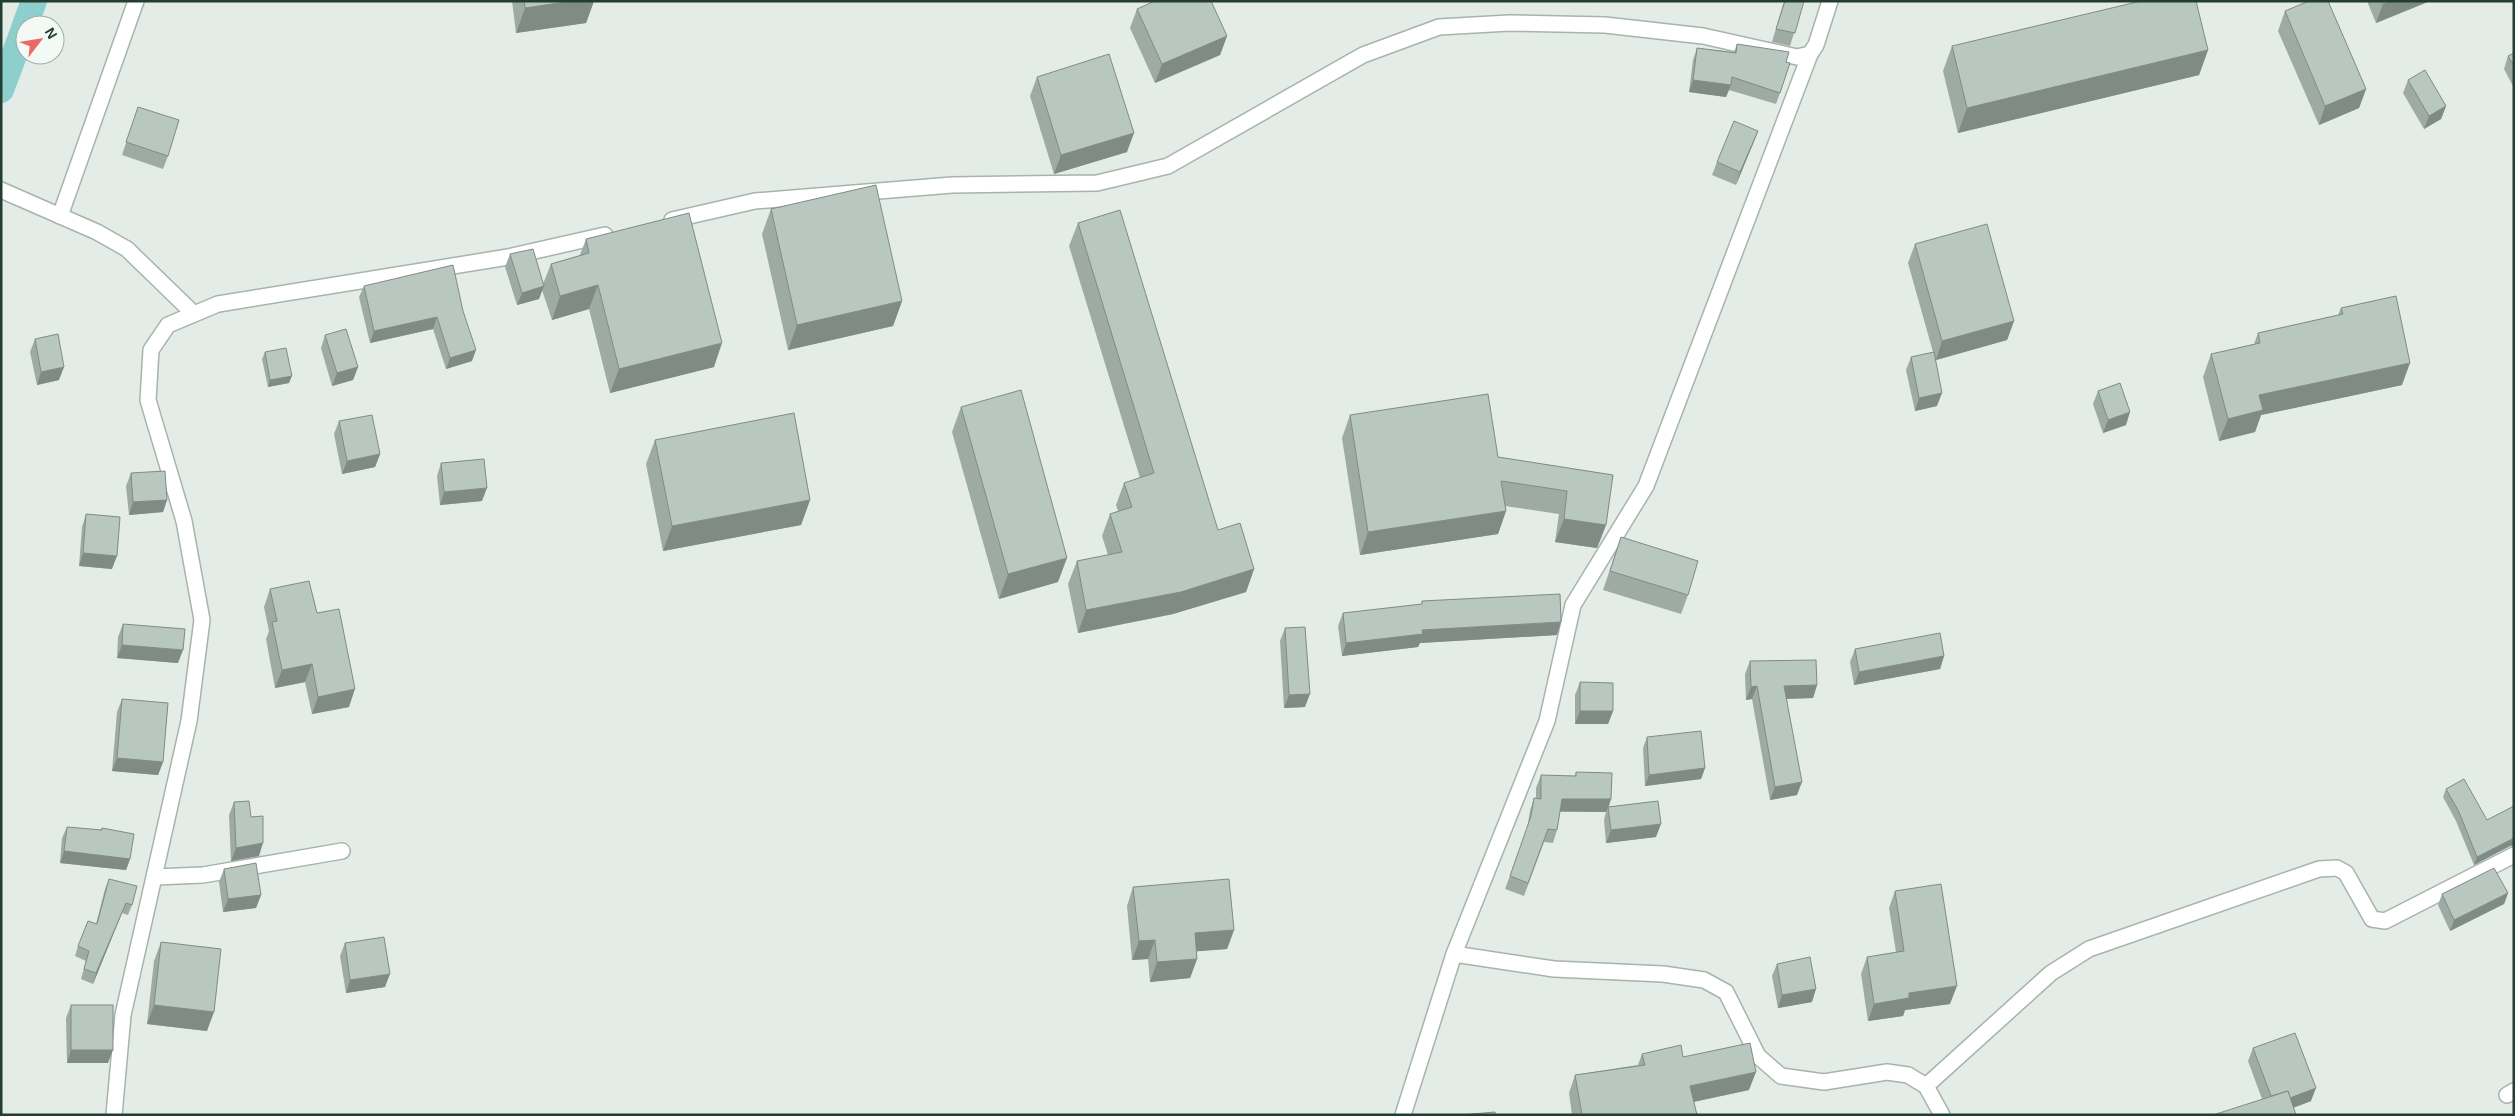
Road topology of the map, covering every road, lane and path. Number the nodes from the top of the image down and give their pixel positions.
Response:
1 (136, 1) edge
2 (1830, 1) edge
3 (1810, 54) junction
4 (8, 193) edge
5 (60, 216) junction
6 (660, 223) edge
7 (622, 231) edge
8 (194, 314) junction
9 (342, 851) dead end
10 (2514, 855) edge
11 (155, 876) junction
12 (1454, 954) junction
13 (1926, 1086) junction
14 (114, 1115) edge
15 (1403, 1115) edge
16 (1942, 1115) edge

1 - 5 street
2 - 3 street
3 - 6 street
3 - 12 street
4 - 5 street
5 - 8 street
7 - 8 street
8 - 11 street
9 - 11 street
10 - 13 street
11 - 14 street
12 - 13 street
12 - 15 street
13 - 16 street

